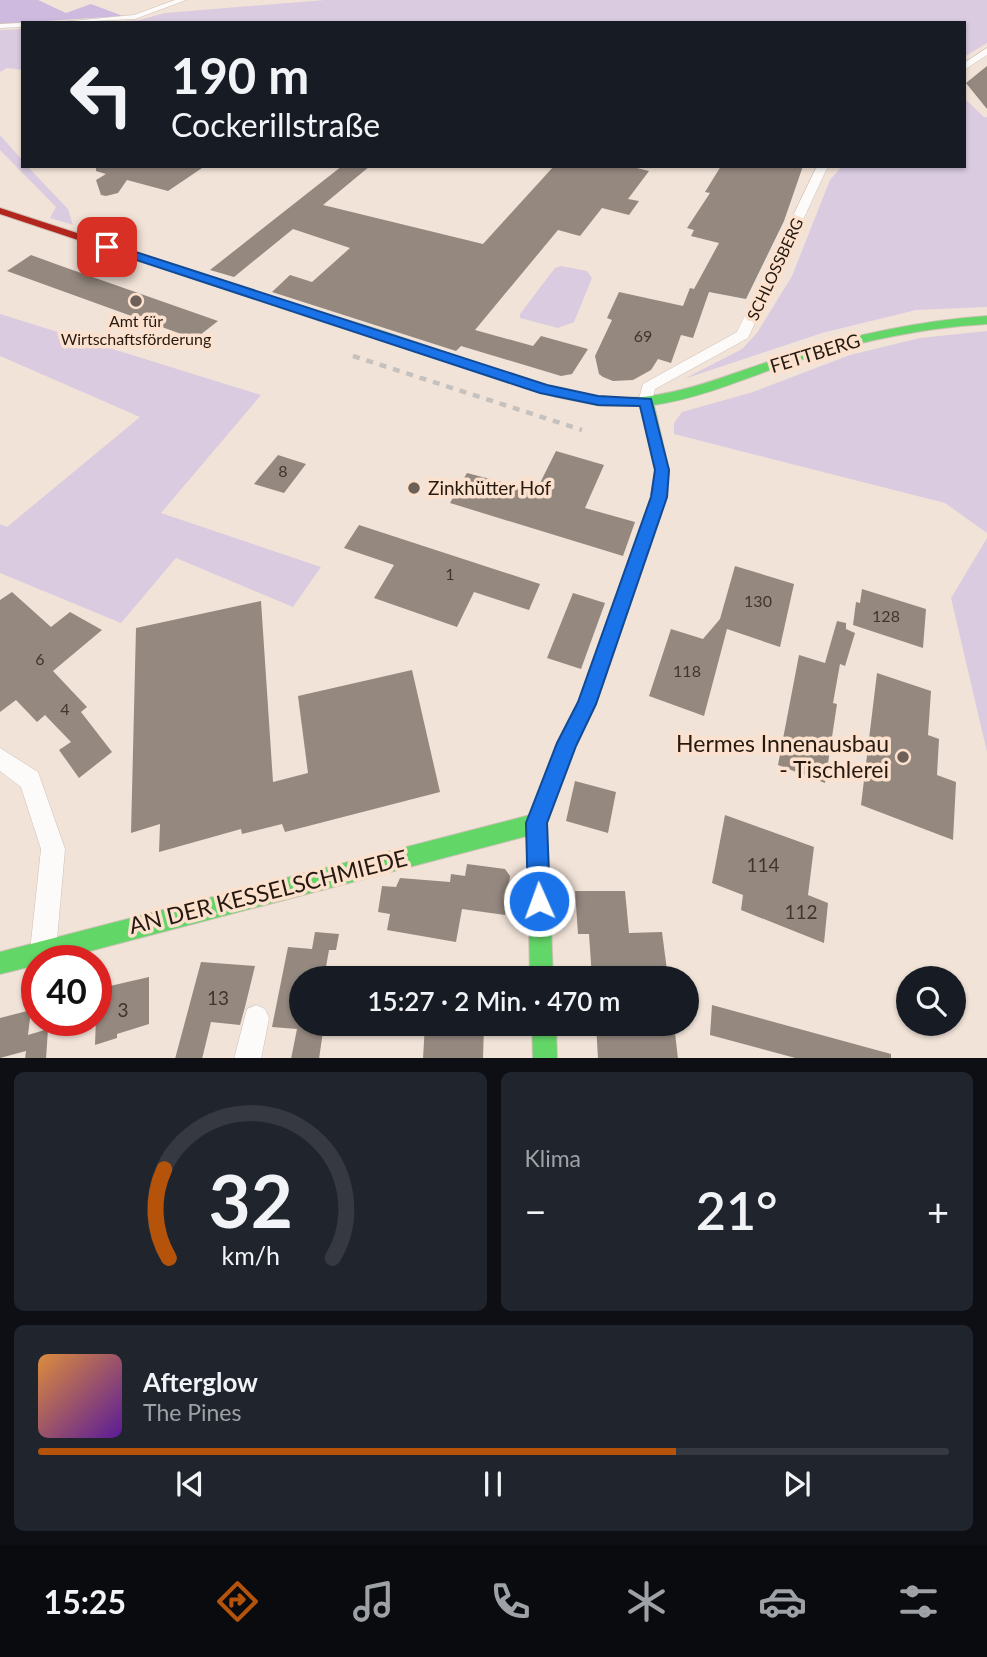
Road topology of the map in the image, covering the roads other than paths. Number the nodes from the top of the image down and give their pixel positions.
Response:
1 (182, 0) edge
2 (81, 21) edge
3 (21, 25) edge
4 (0, 26) edge
5 (987, 51) edge
6 (966, 66) edge
7 (822, 168) edge
8 (0, 211) edge
9 (987, 320) edge
10 (646, 402) junction
11 (0, 758) edge
12 (537, 823) junction
13 (44, 945) edge
14 (66, 945) edge
15 (21, 957) edge
16 (0, 963) edge
17 (542, 966) edge
18 (256, 1018) dead end
19 (544, 1036) edge
20 (247, 1058) edge
21 (545, 1058) edge

1 - 2 street
3 - 4 street
5 - 6 street
7 - 10 street, SCHLOSSBERG
8 - 10 main road, FETTBERG
9 - 10 main road, FETTBERG
10 - 12 main road
11 - 13 street
12 - 14 main road, AN DER KESSELSCHMIEDE
12 - 17 main road
15 - 16 main road, AN DER KESSELSCHMIEDE
18 - 20 street
19 - 21 main road

